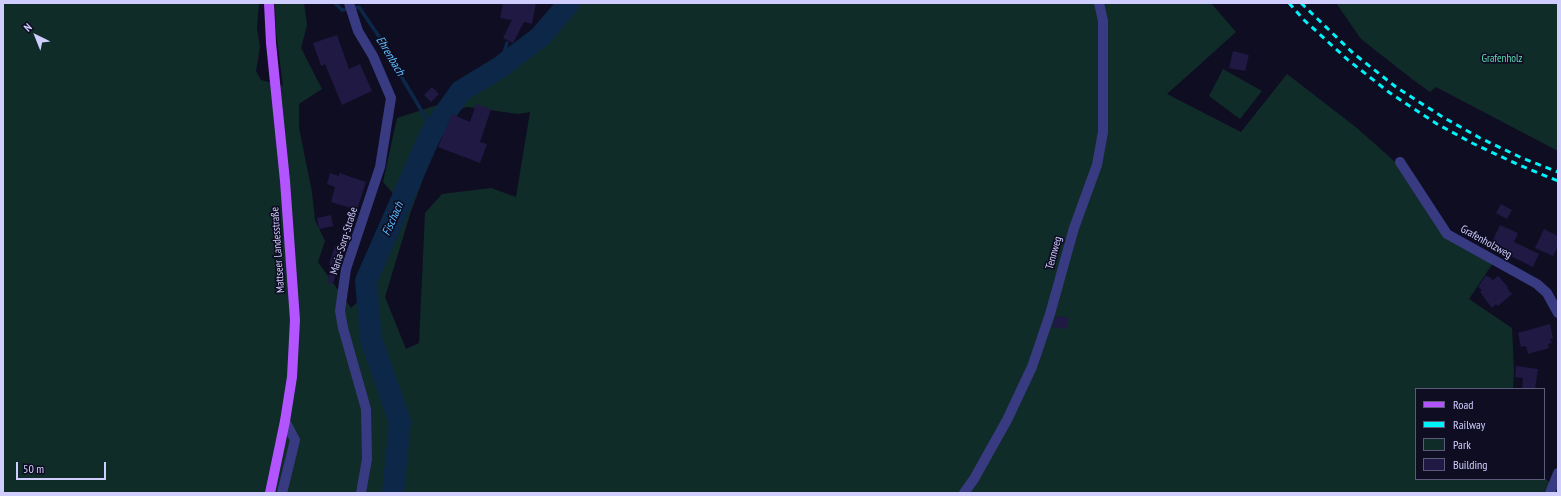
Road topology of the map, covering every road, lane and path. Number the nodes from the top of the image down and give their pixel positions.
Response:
1 (269, 3) edge
2 (349, 3) edge
3 (1099, 3) edge
4 (1400, 162) dead end
5 (1558, 313) edge
6 (285, 421) junction
7 (1558, 473) edge
8 (270, 493) edge
9 (282, 493) edge
10 (362, 493) edge
11 (964, 493) edge
12 (1550, 493) edge

1 - 6 main road, Mattseer Landesstraße
2 - 10 street, Maria-Sorg-Straße
3 - 11 street, Tennweg
4 - 5 street, Grafenholzweg
6 - 8 main road, Mattseer Landesstraße
6 - 9 street
7 - 12 street

